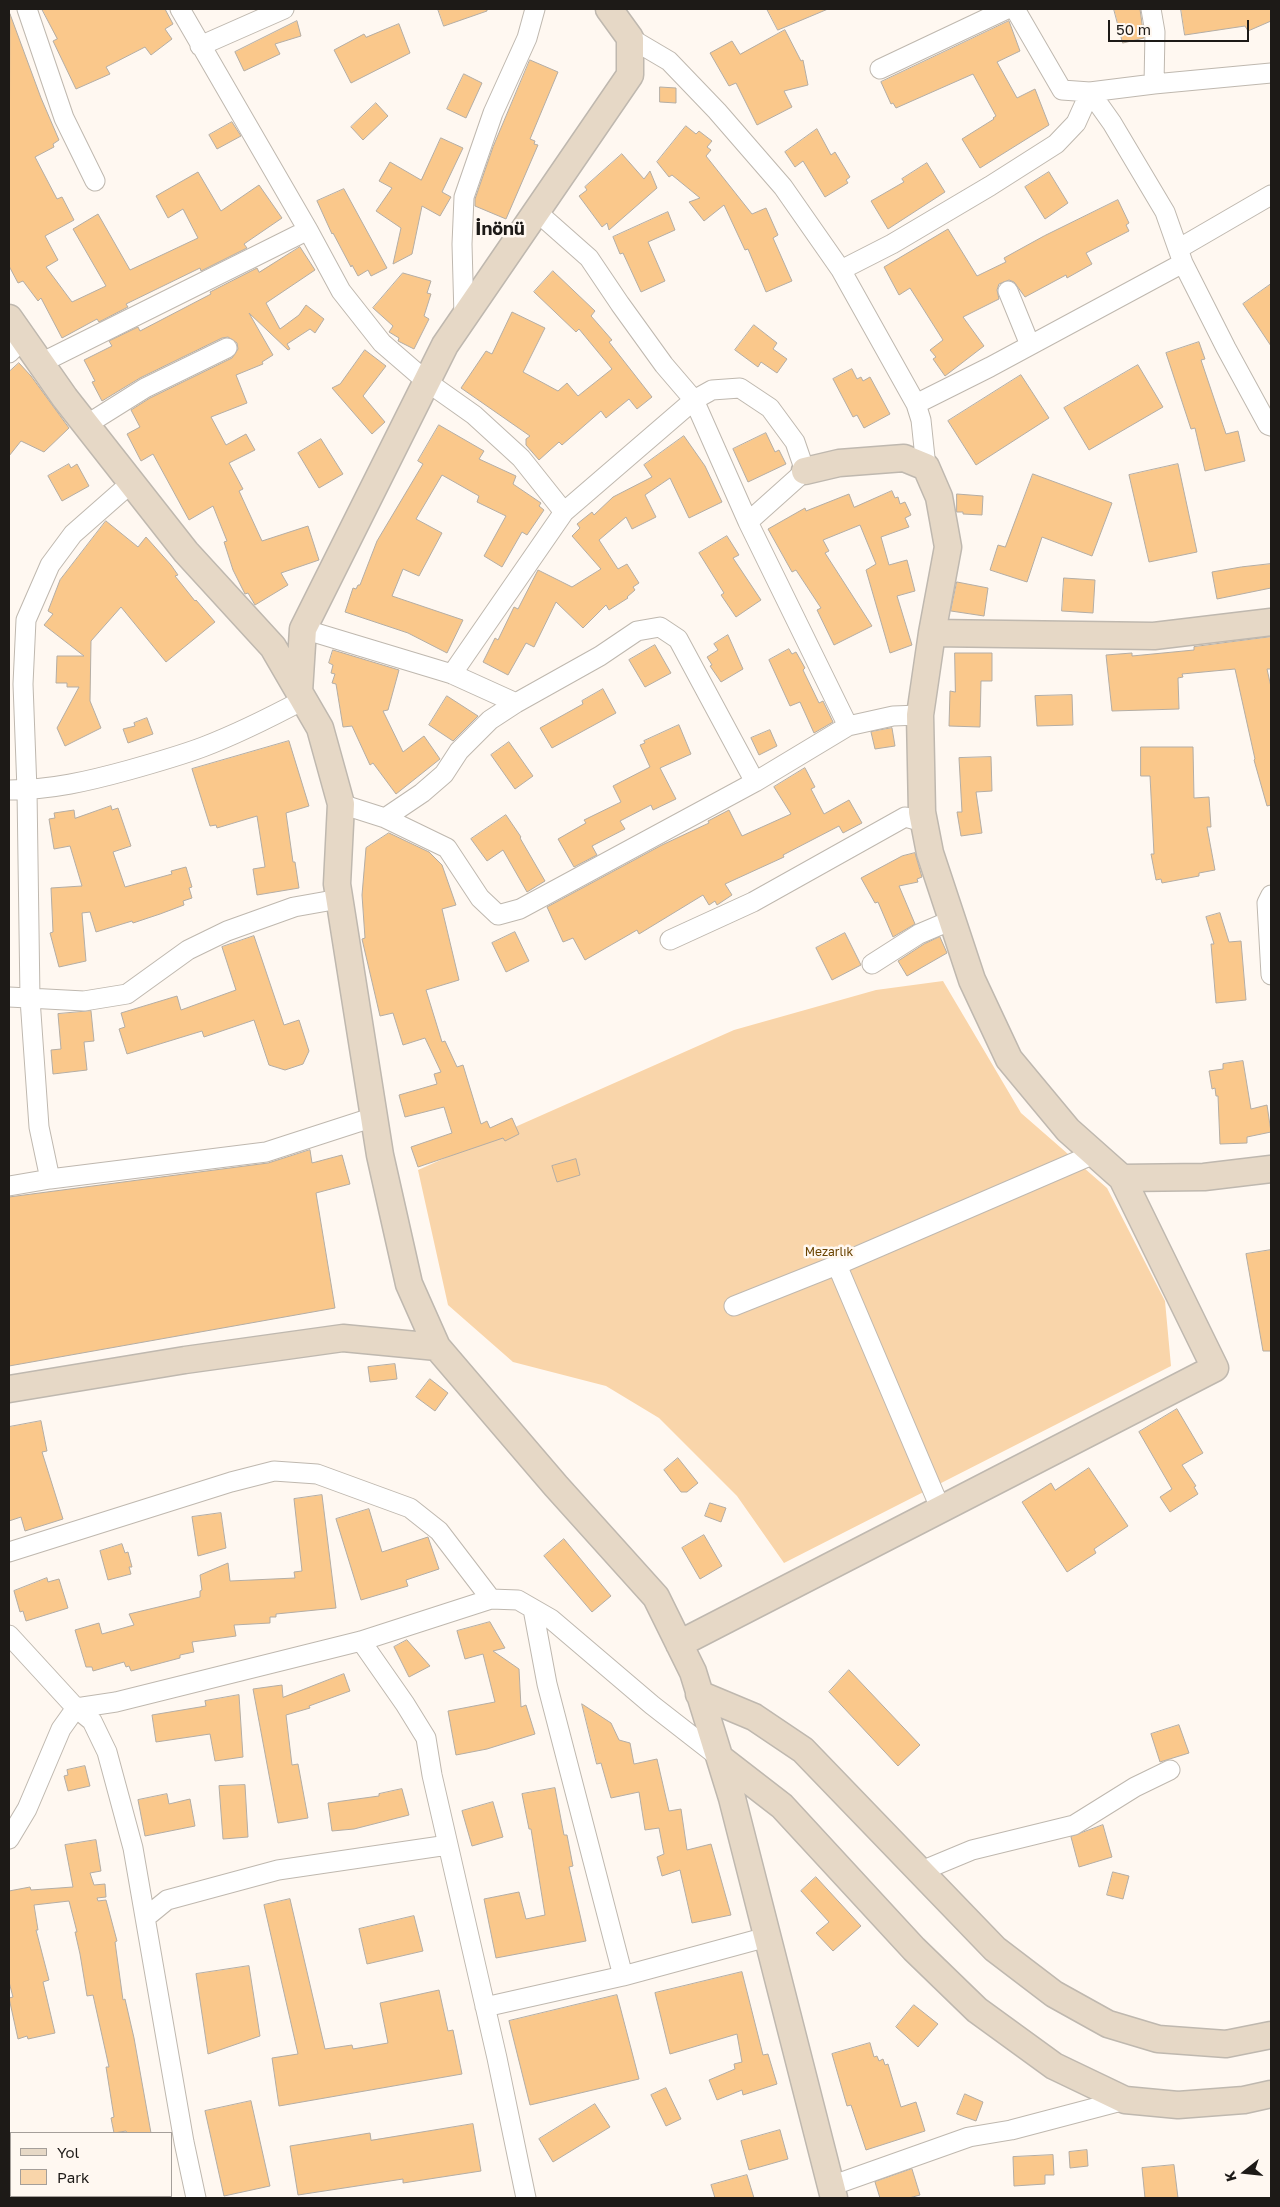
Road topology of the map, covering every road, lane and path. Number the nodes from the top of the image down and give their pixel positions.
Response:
1 (27, 9) edge
2 (180, 9) edge
3 (284, 9) edge
4 (535, 9) edge
5 (610, 9) edge
6 (1007, 9) edge
7 (1015, 9) edge
8 (1151, 9) edge
9 (630, 38) junction
10 (200, 46) junction
11 (880, 68) dead end
12 (1271, 73) edge
13 (1154, 84) junction
14 (1090, 92) junction
15 (95, 181) dead end
16 (1271, 195) edge
17 (537, 212) junction
18 (308, 230) junction
19 (1181, 256) junction
20 (841, 270) junction
21 (1008, 290) dead end
22 (464, 316) junction
23 (9, 318) edge
24 (1030, 345) junction
25 (16, 346) edge
26 (227, 348) dead end
27 (40, 363) junction
28 (426, 381) junction
29 (694, 400) junction
30 (916, 404) junction
31 (86, 425) junction
32 (1271, 426) edge
33 (926, 467) junction
34 (805, 472) junction
35 (131, 483) junction
36 (564, 512) junction
37 (748, 522) junction
38 (1271, 622) edge
39 (303, 629) junction
40 (932, 633) junction
41 (452, 674) junction
42 (301, 696) junction
43 (516, 703) junction
44 (920, 715) junction
45 (848, 726) junction
46 (755, 782) junction
47 (18, 790) edge
48 (341, 804) junction
49 (385, 818) junction
50 (924, 822) junction
51 (1271, 895) edge
52 (339, 899) junction
53 (952, 920) junction
54 (670, 940) dead end
55 (872, 964) dead end
56 (1271, 975) edge
57 (9, 997) edge
58 (30, 999) junction
59 (374, 1117) junction
60 (1094, 1154) junction
61 (1271, 1169) edge
62 (1122, 1178) junction
63 (50, 1179) junction
64 (9, 1186) edge
65 (838, 1265) junction
66 (734, 1306) dead end
67 (437, 1347) junction
68 (9, 1389) edge
69 (941, 1510) junction
70 (9, 1552) edge
71 (491, 1599) junction
72 (533, 1609) junction
73 (9, 1636) edge
74 (361, 1641) junction
75 (680, 1644) junction
76 (699, 1694) junction
77 (76, 1708) junction
78 (720, 1758) junction
79 (1170, 1770) dead end
80 (9, 1839) edge
81 (448, 1845) junction
82 (919, 1872) junction
83 (145, 1918) junction
84 (767, 1937) junction
85 (623, 1976) junction
86 (486, 2007) junction
87 (1271, 2036) edge
88 (1271, 2094) edge
89 (1125, 2100) junction
90 (833, 2192) edge
91 (520, 2197) edge
92 (196, 2198) edge

1 - 15 street
2 - 10 street
3 - 10 street
4 - 22 street
5 - 9 street
6 - 11 street
7 - 14 street
8 - 13 street
9 - 17 street
9 - 20 street
10 - 18 street
12 - 13 street
13 - 14 street
14 - 19 street
14 - 20 street
16 - 19 street
17 - 22 street
17 - 29 street
18 - 27 street
18 - 28 street
19 - 24 street
19 - 32 street
20 - 30 street
21 - 24 street
22 - 28 street
23 - 25 street
24 - 30 street
25 - 27 street
26 - 31 street
27 - 31 street
28 - 36 street
28 - 39 street
29 - 34 street
29 - 36 street
29 - 37 street
30 - 33 street
31 - 35 street
33 - 34 street
33 - 40 street
34 - 37 street
35 - 42 street
35 - 47 street
36 - 41 street
37 - 45 street
38 - 40 street
39 - 41 street
39 - 42 street
40 - 44 street
41 - 43 street
42 - 47 street
42 - 48 street
43 - 46 street
43 - 49 street
44 - 45 street
44 - 50 street
45 - 46 street
46 - 49 street
47 - 58 street
48 - 49 street
48 - 52 street
50 - 53 street
50 - 54 street
51 - 56 street
52 - 58 street
52 - 59 street
53 - 55 street
53 - 60 street
57 - 58 street
58 - 63 street
59 - 63 street
59 - 67 street
60 - 62 street
60 - 65 street
61 - 62 street
62 - 69 street
63 - 64 street
65 - 66 street
65 - 69 street
67 - 68 street
67 - 75 street
69 - 75 street
70 - 71 street
71 - 72 street
71 - 74 street
72 - 78 street
72 - 85 street
73 - 77 street
74 - 77 street
74 - 81 street
75 - 76 street
76 - 78 street
76 - 82 street
77 - 80 street
77 - 83 street
78 - 84 street
78 - 89 street
79 - 82 street
81 - 83 street
81 - 86 street
82 - 87 street
83 - 92 street
84 - 85 street
84 - 90 street
85 - 86 street
86 - 91 street
88 - 89 street
89 - 90 street

